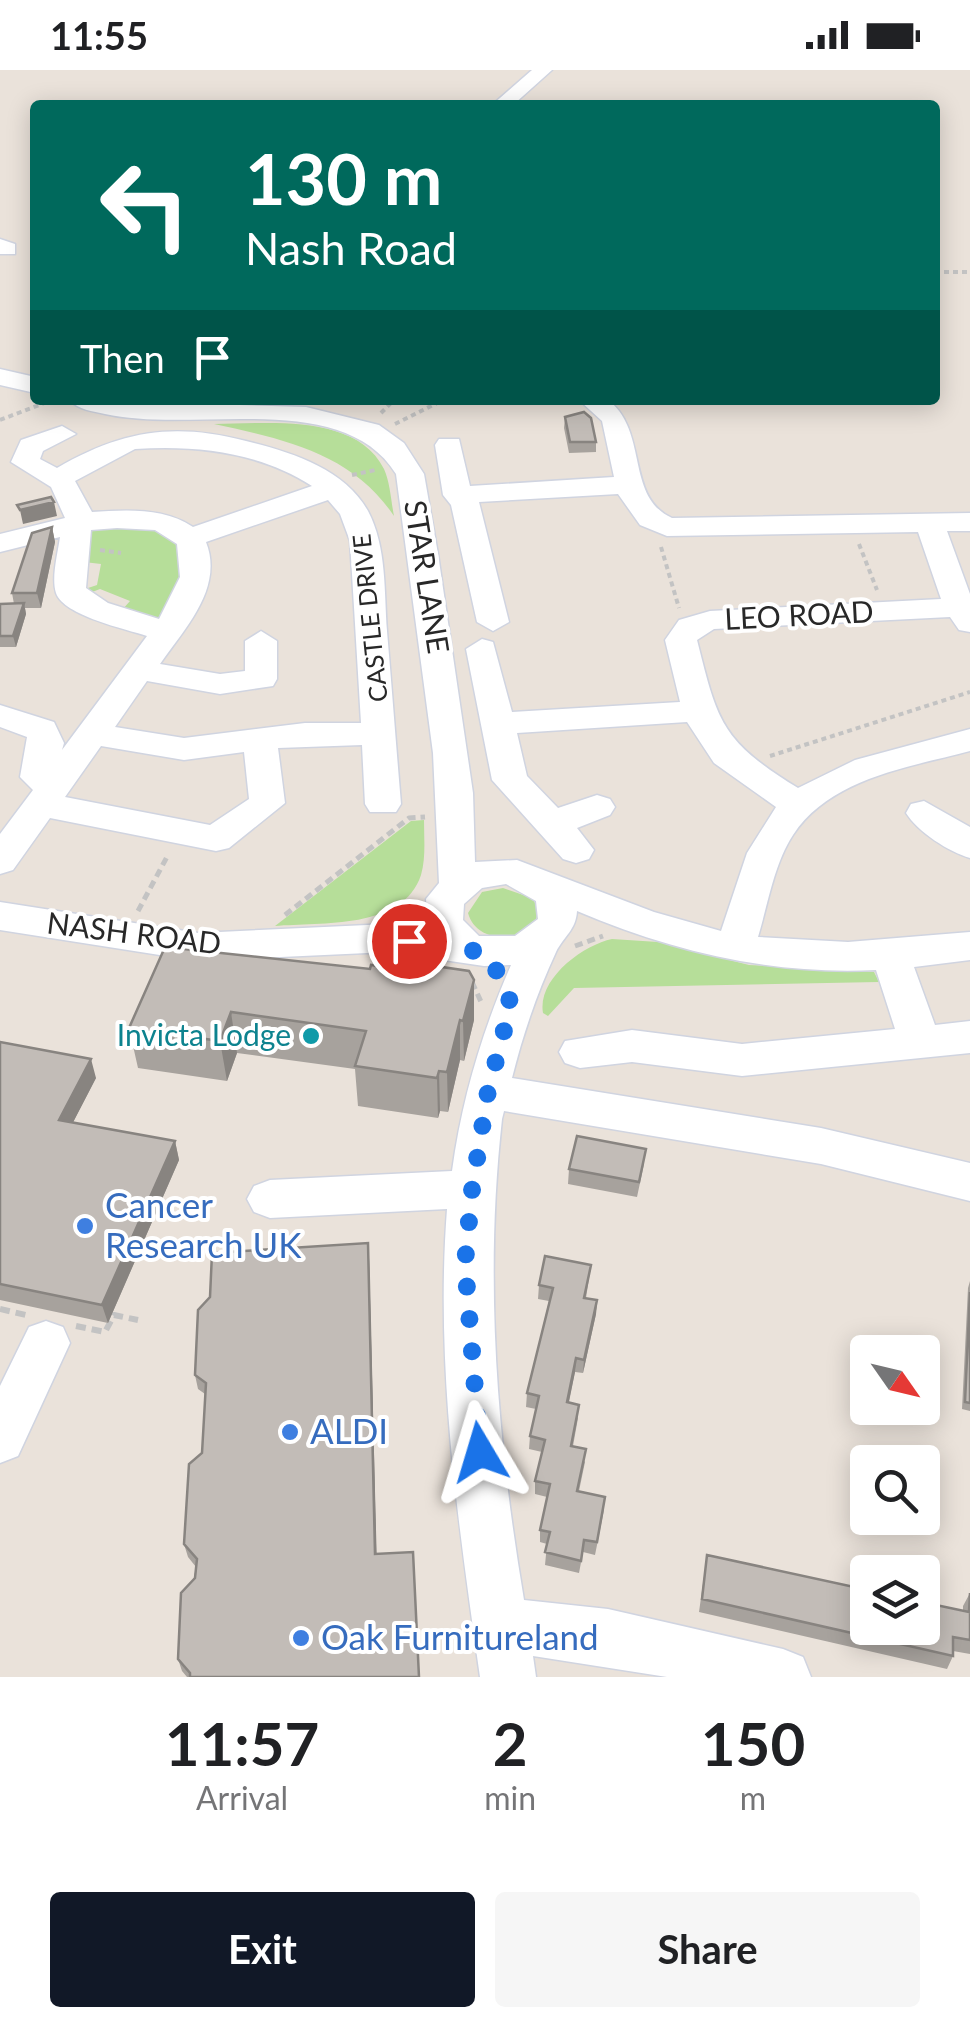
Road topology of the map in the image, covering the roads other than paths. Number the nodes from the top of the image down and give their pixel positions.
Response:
1 (542, 70) edge
2 (508, 100) edge
3 (0, 377) edge
4 (30, 383) edge
5 (110, 405) edge
6 (601, 405) edge
7 (361, 407) edge
8 (62, 434) dead end
9 (449, 445) dead end
10 (59, 481) junction
11 (630, 484) junction
12 (332, 489) junction
13 (456, 495) junction
14 (929, 522) junction
15 (970, 522) edge
16 (77, 525) junction
17 (191, 538) junction
18 (0, 543) edge
19 (965, 615) edge
20 (167, 632) junction
21 (261, 641) dead end
22 (140, 670) junction
23 (698, 711) junction
24 (0, 716) edge
25 (496, 724) junction
26 (94, 734) junction
27 (381, 734) junction
28 (260, 740) junction
29 (970, 740) edge
30 (49, 796) junction
31 (383, 804) dead end
32 (799, 804) junction
33 (597, 807) dead end
34 (443, 808) junction
35 (924, 813) dead end
36 (970, 845) edge
37 (0, 862) edge
38 (506, 871) junction
39 (547, 887) junction
40 (450, 896) junction
41 (0, 916) edge
42 (632, 931) junction
43 (388, 938) junction
44 (551, 945) junction
45 (970, 946) edge
46 (734, 949) junction
47 (478, 951) junction
48 (890, 956) junction
49 (511, 1004) junction
50 (970, 1037) edge
51 (920, 1042) junction
52 (580, 1052) dead end
53 (488, 1091) junction
54 (970, 1182) edge
55 (472, 1190) junction
56 (270, 1199) dead end
57 (46, 1344) dead end
58 (0, 1440) edge
59 (504, 1652) edge
60 (783, 1677) edge

1 - 2 street
3 - 4 street
5 - 7 street, STAR LANE
6 - 11 street
7 - 34 street, STAR LANE
8 - 10 street
9 - 13 street
10 - 12 street, CASTLE DRIVE
10 - 16 street
11 - 13 street
11 - 14 street
12 - 17 street
12 - 27 street, CASTLE DRIVE
13 - 25 street
14 - 15 street
14 - 19 street
16 - 17 street
16 - 18 street
16 - 20 street
17 - 20 street
19 - 23 street, LEO ROAD
20 - 22 street
21 - 22 street
22 - 26 street
23 - 25 street
23 - 32 street, LEO ROAD
24 - 30 street
25 - 33 street
26 - 28 street
26 - 30 street
27 - 28 street
27 - 31 street, CASTLE DRIVE
28 - 30 street
29 - 32 street
30 - 37 street
32 - 46 street
34 - 38 street, STAR LANE
34 - 40 street, STAR LANE
35 - 36 street
38 - 39 street
38 - 40 street
39 - 42 street
39 - 44 street
40 - 43 street, NASH ROAD
40 - 47 street
41 - 43 street, NASH ROAD
42 - 44 street
42 - 46 street
43 - 47 street, NASH ROAD
44 - 47 street
44 - 49 street
45 - 48 street
46 - 48 street
47 - 49 street
48 - 51 street
49 - 53 street
50 - 51 street
51 - 52 street
53 - 54 street
53 - 55 street
55 - 56 street
55 - 59 street
57 - 58 street
59 - 60 street

